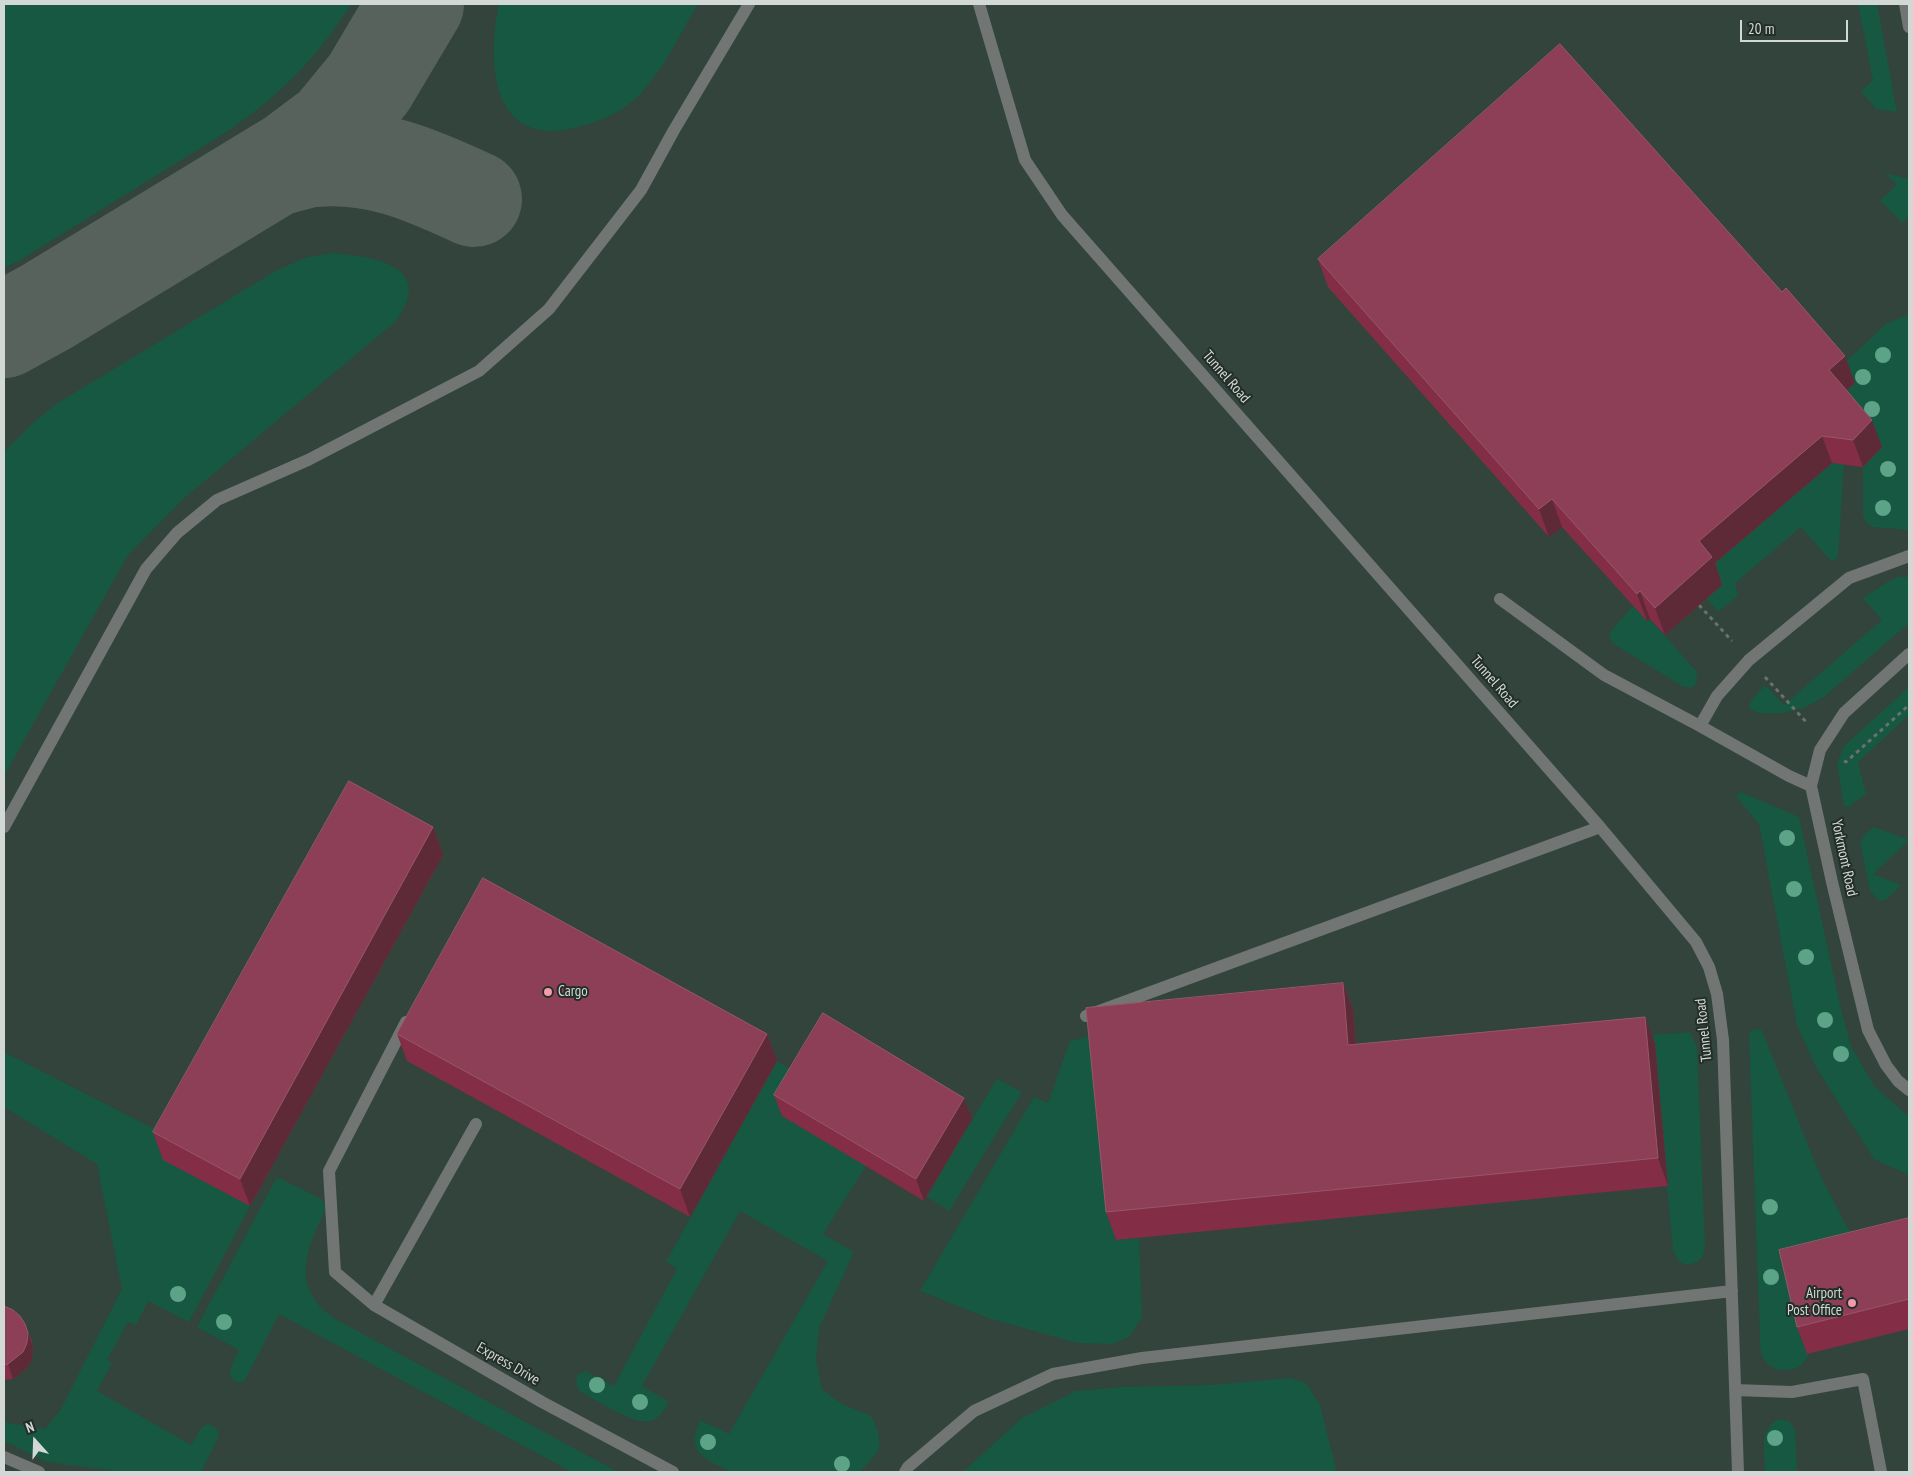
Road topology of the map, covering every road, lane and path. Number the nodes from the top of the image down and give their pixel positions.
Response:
1 (749, 4) edge
2 (979, 4) edge
3 (1905, 4) edge
4 (1909, 27) edge
5 (1909, 556) edge
6 (1500, 598) dead end
7 (1698, 605) dead end
8 (1909, 654) edge
9 (1749, 660) junction
10 (1909, 705) edge
11 (1700, 726) junction
12 (1825, 742) junction
13 (1811, 786) junction
14 (4, 827) edge
15 (1600, 827) junction
16 (413, 1008) edge
17 (1086, 1016) edge
18 (1909, 1090) edge
19 (476, 1124) dead end
20 (1732, 1291) junction
21 (374, 1305) junction
22 (1735, 1390) junction
23 (4, 1457) edge
24 (39, 1472) edge
25 (673, 1472) edge
26 (905, 1472) edge
27 (1738, 1472) edge
28 (1881, 1472) edge

1 - 14 street
2 - 15 street, Tunnel Road
3 - 4 street
5 - 9 street
6 - 11 street
7 - 9 path
8 - 12 street, Yorkmont Road
9 - 11 street
9 - 12 path
10 - 12 path
11 - 13 street
12 - 13 street, Yorkmont Road
13 - 18 street, Yorkmont Road
15 - 17 street
15 - 20 street, Tunnel Road
16 - 21 street, Express Drive
19 - 21 street
20 - 22 street, Tunnel Road
20 - 26 street
21 - 25 street, Express Drive
22 - 27 street, Tunnel Road
22 - 28 street
23 - 24 street

